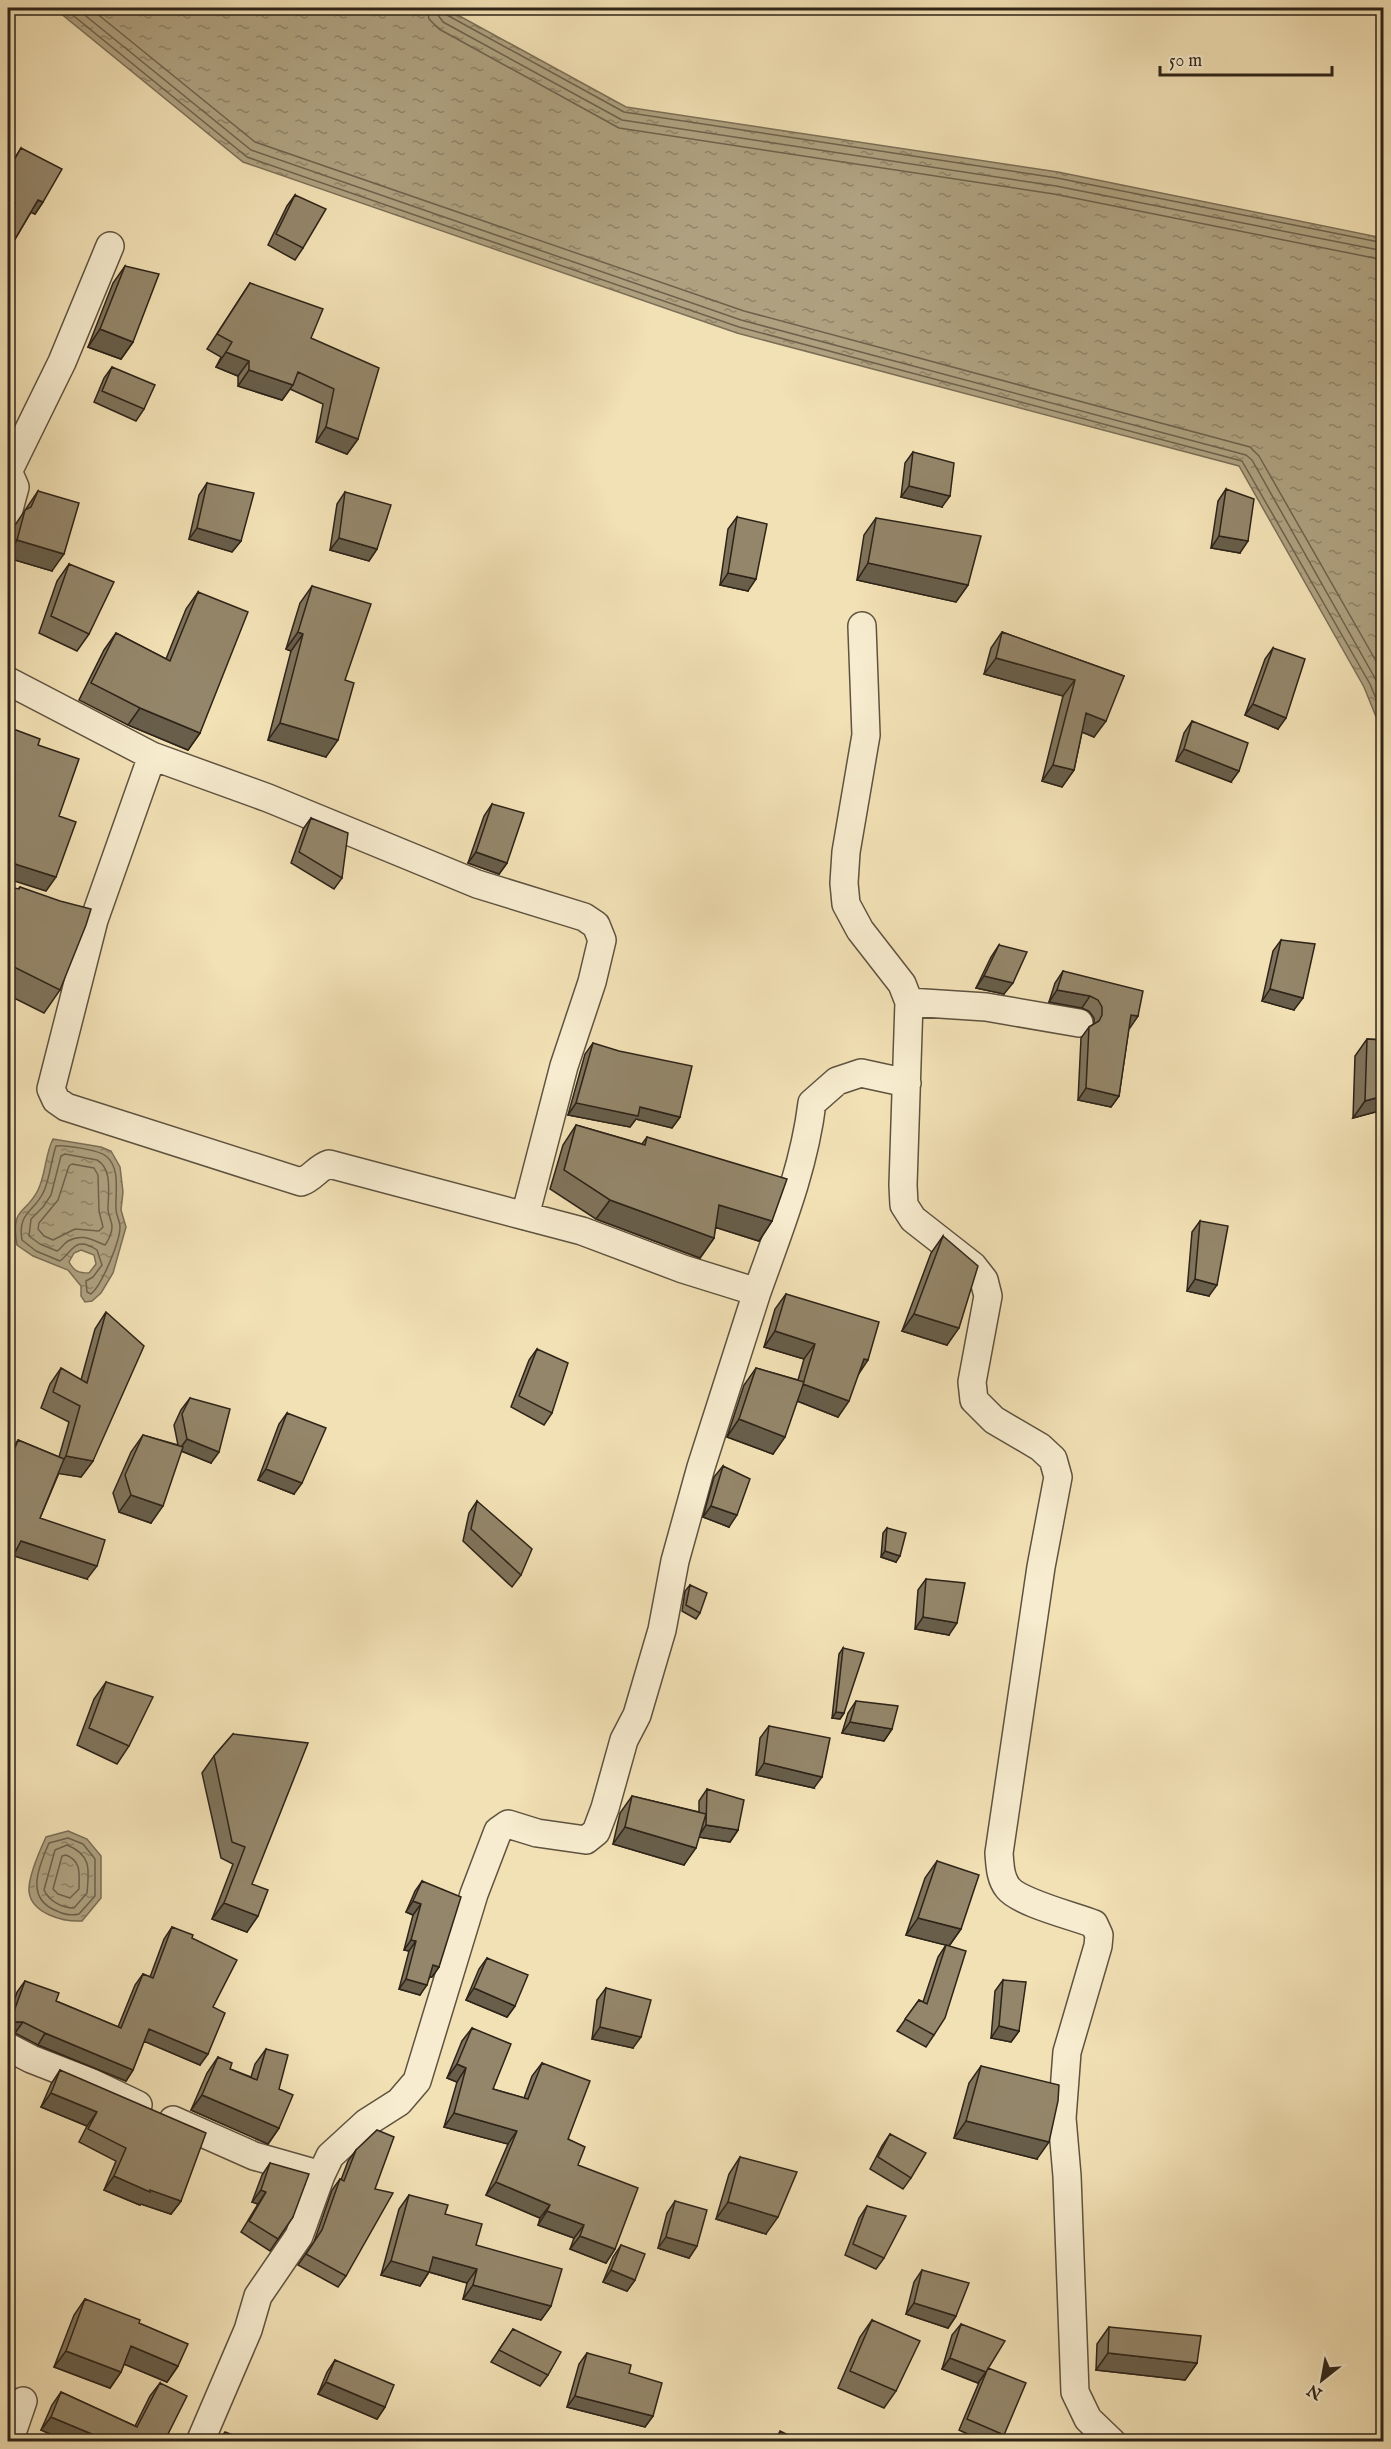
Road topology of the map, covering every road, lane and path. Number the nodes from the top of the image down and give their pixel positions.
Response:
1 (110, 246) dead end
2 (8, 471) edge
3 (8, 513) edge
4 (862, 626) dead end
5 (8, 681) edge
6 (152, 756) junction
7 (909, 1002) junction
8 (1079, 1023) dead end
9 (907, 1083) junction
10 (525, 1216) junction
11 (757, 1292) junction
12 (8, 2047) edge
13 (321, 2175) junction
14 (23, 2401) dead end
15 (9, 2442) edge
16 (200, 2442) edge
17 (1112, 2442) edge

1 - 2 street
2 - 3 street
4 - 7 street
5 - 6 street
6 - 10 street
6 - 10 street
7 - 8 street
7 - 9 street
9 - 11 street
9 - 17 street
10 - 11 street
11 - 13 street
12 - 13 street
13 - 16 street
14 - 15 street

